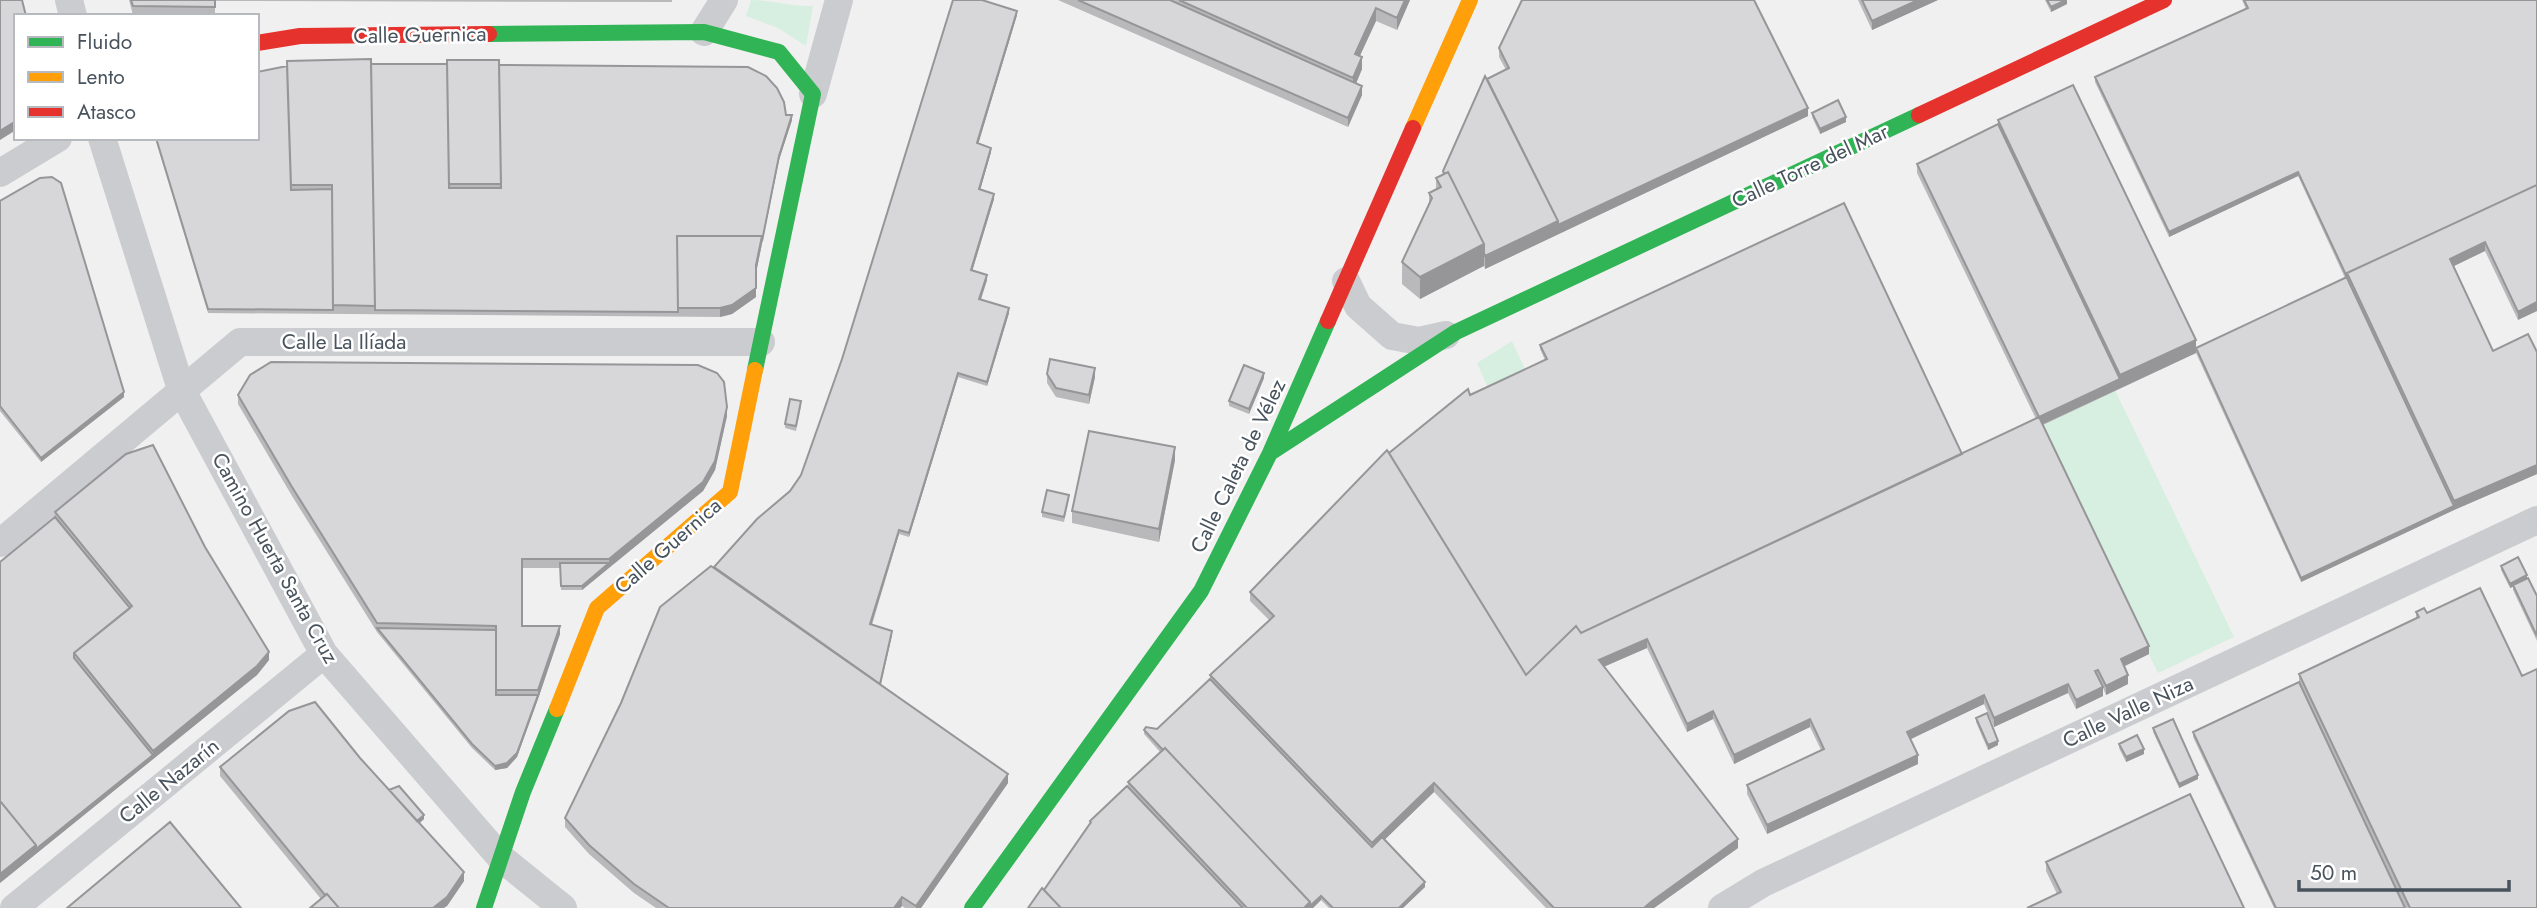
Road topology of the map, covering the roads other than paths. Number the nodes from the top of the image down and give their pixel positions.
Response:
1 (723, 0) edge
2 (839, 0) edge
3 (1470, 0) edge
4 (2164, 0) edge
5 (704, 32) junction
6 (259, 43) edge
7 (813, 94) junction
8 (55, 140) edge
9 (103, 140) edge
10 (0, 173) edge
11 (1346, 281) junction
12 (1456, 332) junction
13 (761, 342) junction
14 (181, 389) junction
15 (1270, 453) junction
16 (2537, 520) edge
17 (0, 543) edge
18 (324, 654) junction
19 (500, 858) junction
20 (14, 908) edge
21 (484, 908) edge
22 (563, 908) edge
23 (972, 908) edge
24 (1722, 908) edge

1 - 5 street
2 - 7 street, Calle Guernica
3 - 11 street, Calle Caleta de Vélez
4 - 12 street, Calle Torre del Mar
5 - 6 street, Calle Guernica
5 - 7 street, Calle Guernica
7 - 13 street, Calle Guernica
8 - 10 street
9 - 14 street, Camino Huerta Santa Cruz
11 - 12 street, Calle Torre del Mar
11 - 15 street, Calle Caleta de Vélez
12 - 15 street, Calle Torre del Mar
13 - 14 street, Calle La Ilíada
13 - 19 street, Calle Guernica
14 - 17 street, Calle La Ilíada
14 - 18 street, Camino Huerta Santa Cruz
15 - 23 street, Calle Caleta de Vélez
16 - 24 street, Calle Valle Niza
18 - 19 street, Camino Huerta Santa Cruz
18 - 20 street, Calle Nazarín
19 - 21 street, Calle Guernica
19 - 22 street, Camino Huerta Santa Cruz

